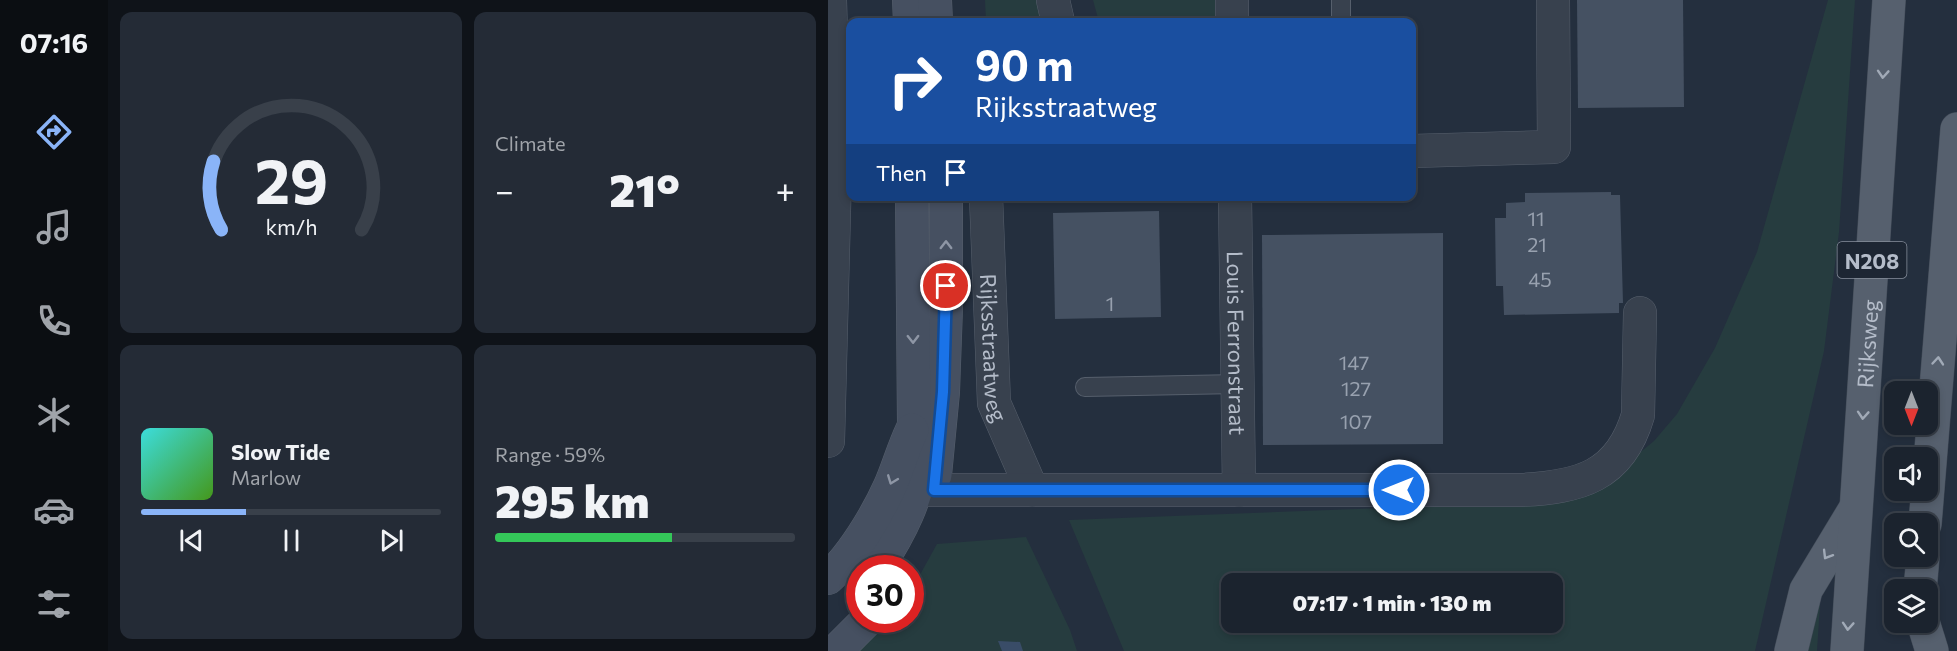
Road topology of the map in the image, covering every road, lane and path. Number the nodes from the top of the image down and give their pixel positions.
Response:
1 (830, 0) edge
2 (909, 0) edge
3 (935, 0) edge
4 (1053, 0) edge
5 (1232, 0) edge
6 (1341, 0) edge
7 (1553, 0) edge
8 (1889, 0) edge
9 (910, 18) edge
10 (936, 18) edge
11 (1057, 18) edge
12 (1232, 18) edge
13 (1341, 18) edge
14 (1957, 129) edge
15 (1416, 151) edge
16 (832, 171) edge
17 (912, 201) edge
18 (946, 201) edge
19 (986, 201) edge
20 (1235, 201) edge
21 (1640, 313) dead end
22 (1238, 384) junction
23 (1085, 387) dead end
24 (914, 426) junction
25 (828, 441) edge
26 (925, 490) junction
27 (1032, 490) junction
28 (1239, 490) junction
29 (1857, 505) junction
30 (1926, 513) edge
31 (886, 555) edge
32 (908, 555) edge
33 (828, 578) edge
34 (846, 611) edge
35 (828, 628) edge
36 (854, 633) edge
37 (1917, 633) edge
38 (1926, 633) edge
39 (836, 651) edge
40 (1791, 651) edge
41 (1846, 651) edge
42 (1916, 651) edge
43 (1932, 651) edge

1 - 16 street
2 - 9 main road
3 - 10 main road
4 - 11 street
5 - 12 street
6 - 13 lane
7 - 15 street
8 -> 29 main road, Rijksweg / N208
30 -> 14 main road
16 - 25 street
17 -> 24 main road, Rijksstraatweg
26 -> 18 main road, Rijksstraatweg
19 - 27 street, Rijksstraatweg
20 - 22 street, Louis Ferronstraat
21 - 28 street
22 - 23 lane
22 - 28 street, Louis Ferronstraat
24 - 26 main road, Rijksstraatweg
24 -> 33 main road, Rijksstraatweg
26 - 27 street
26 - 31 main road, Rijksstraatweg
26 - 32 main road, Rijksstraatweg
27 - 28 street
29 -> 40 main road, N208
29 -> 41 main road, Rijksweg / N208
34 - 35 main road
36 - 39 main road
37 - 42 main road
38 - 43 main road

